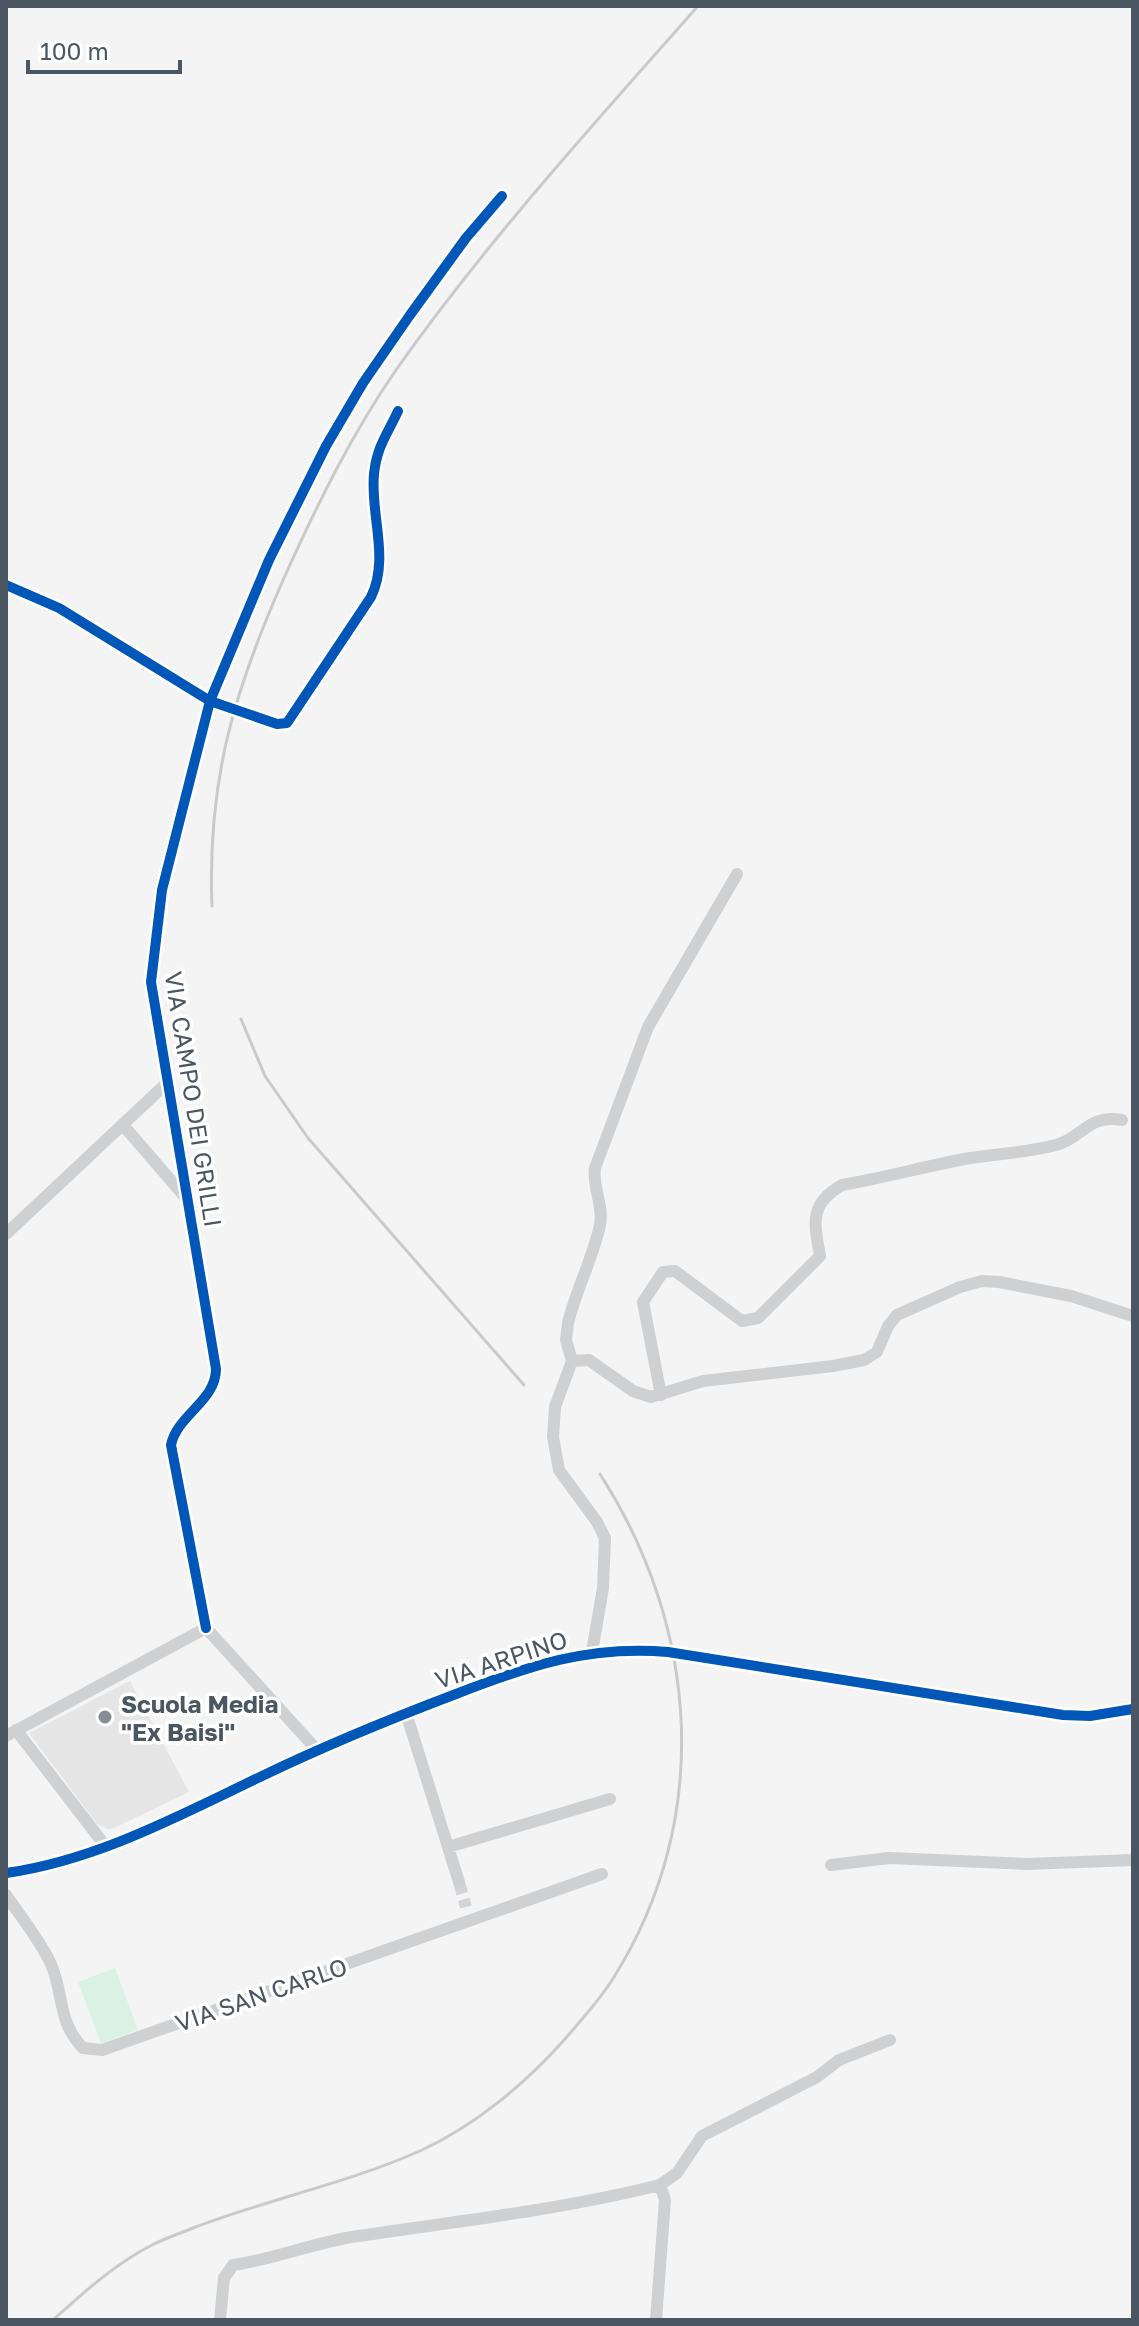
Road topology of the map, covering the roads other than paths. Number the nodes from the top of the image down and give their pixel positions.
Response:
1 (502, 196) dead end
2 (398, 411) dead end
3 (6, 585) edge
4 (210, 701) junction
5 (737, 874) dead end
6 (168, 1082) junction
7 (1122, 1120) dead end
8 (123, 1125) junction
9 (188, 1200) junction
10 (6, 1234) edge
11 (1133, 1316) edge
12 (572, 1361) junction
13 (661, 1395) junction
14 (206, 1628) junction
15 (592, 1652) junction
16 (1133, 1709) edge
17 (406, 1713) junction
18 (11, 1733) edge
19 (317, 1750) junction
20 (610, 1799) dead end
21 (448, 1847) junction
22 (107, 1848) junction
23 (1133, 1860) edge
24 (831, 1865) dead end
25 (6, 1873) edge
26 (602, 1874) dead end
27 (459, 1882) tunnel mouth
28 (6, 1895) edge
29 (890, 2040) dead end
30 (660, 2185) junction
31 (220, 2320) edge
32 (656, 2320) edge

1 - 4 street, VIA CAMPO DEI GRILLI
2 - 4 street
3 - 4 street
4 - 6 street, VIA CAMPO DEI GRILLI
5 - 12 street
6 - 8 street
6 - 9 street, VIA CAMPO DEI GRILLI
7 - 13 street
8 - 9 street
8 - 10 street
9 - 14 street, VIA CAMPO DEI GRILLI
11 - 13 street
12 - 13 street
12 - 15 street
14 - 18 street
14 - 19 street
15 - 16 street, VIA ARPINO
15 - 17 street, VIA ARPINO
17 - 19 street, VIA ARPINO
17 - 21 street
18 - 22 street
19 - 22 street, VIA ARPINO
20 - 21 street
21 - 27 street
22 - 25 street, VIA ARPINO
23 - 24 street
26 - 28 street, VIA SAN CARLO
29 - 30 street
30 - 31 street
30 - 32 street

